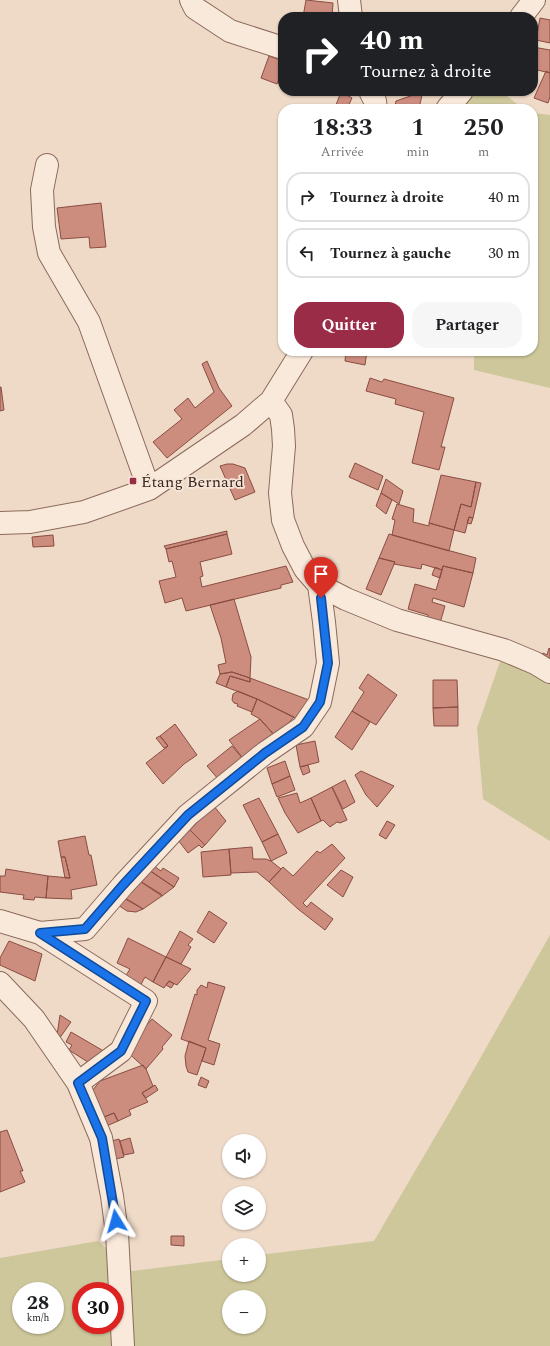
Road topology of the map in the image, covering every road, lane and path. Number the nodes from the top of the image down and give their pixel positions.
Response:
1 (191, 0) edge
2 (349, 0) edge
3 (534, 0) edge
4 (350, 12) edge
5 (525, 12) edge
6 (278, 46) edge
7 (458, 96) edge
8 (451, 104) edge
9 (47, 165) dead end
10 (299, 356) edge
11 (271, 401) junction
12 (149, 489) junction
13 (0, 523) edge
14 (319, 585) junction
15 (550, 672) edge
16 (0, 921) edge
17 (40, 933) junction
18 (0, 983) edge
19 (78, 1083) junction
20 (123, 1346) edge

1 - 6 street
2 - 4 street
3 - 5 street
7 - 8 street
9 - 12 street
10 - 11 street
11 - 12 street
11 - 14 street
12 - 13 street
14 - 15 street
14 - 17 street
16 - 17 street
17 - 19 street
18 - 19 street
19 - 20 street

